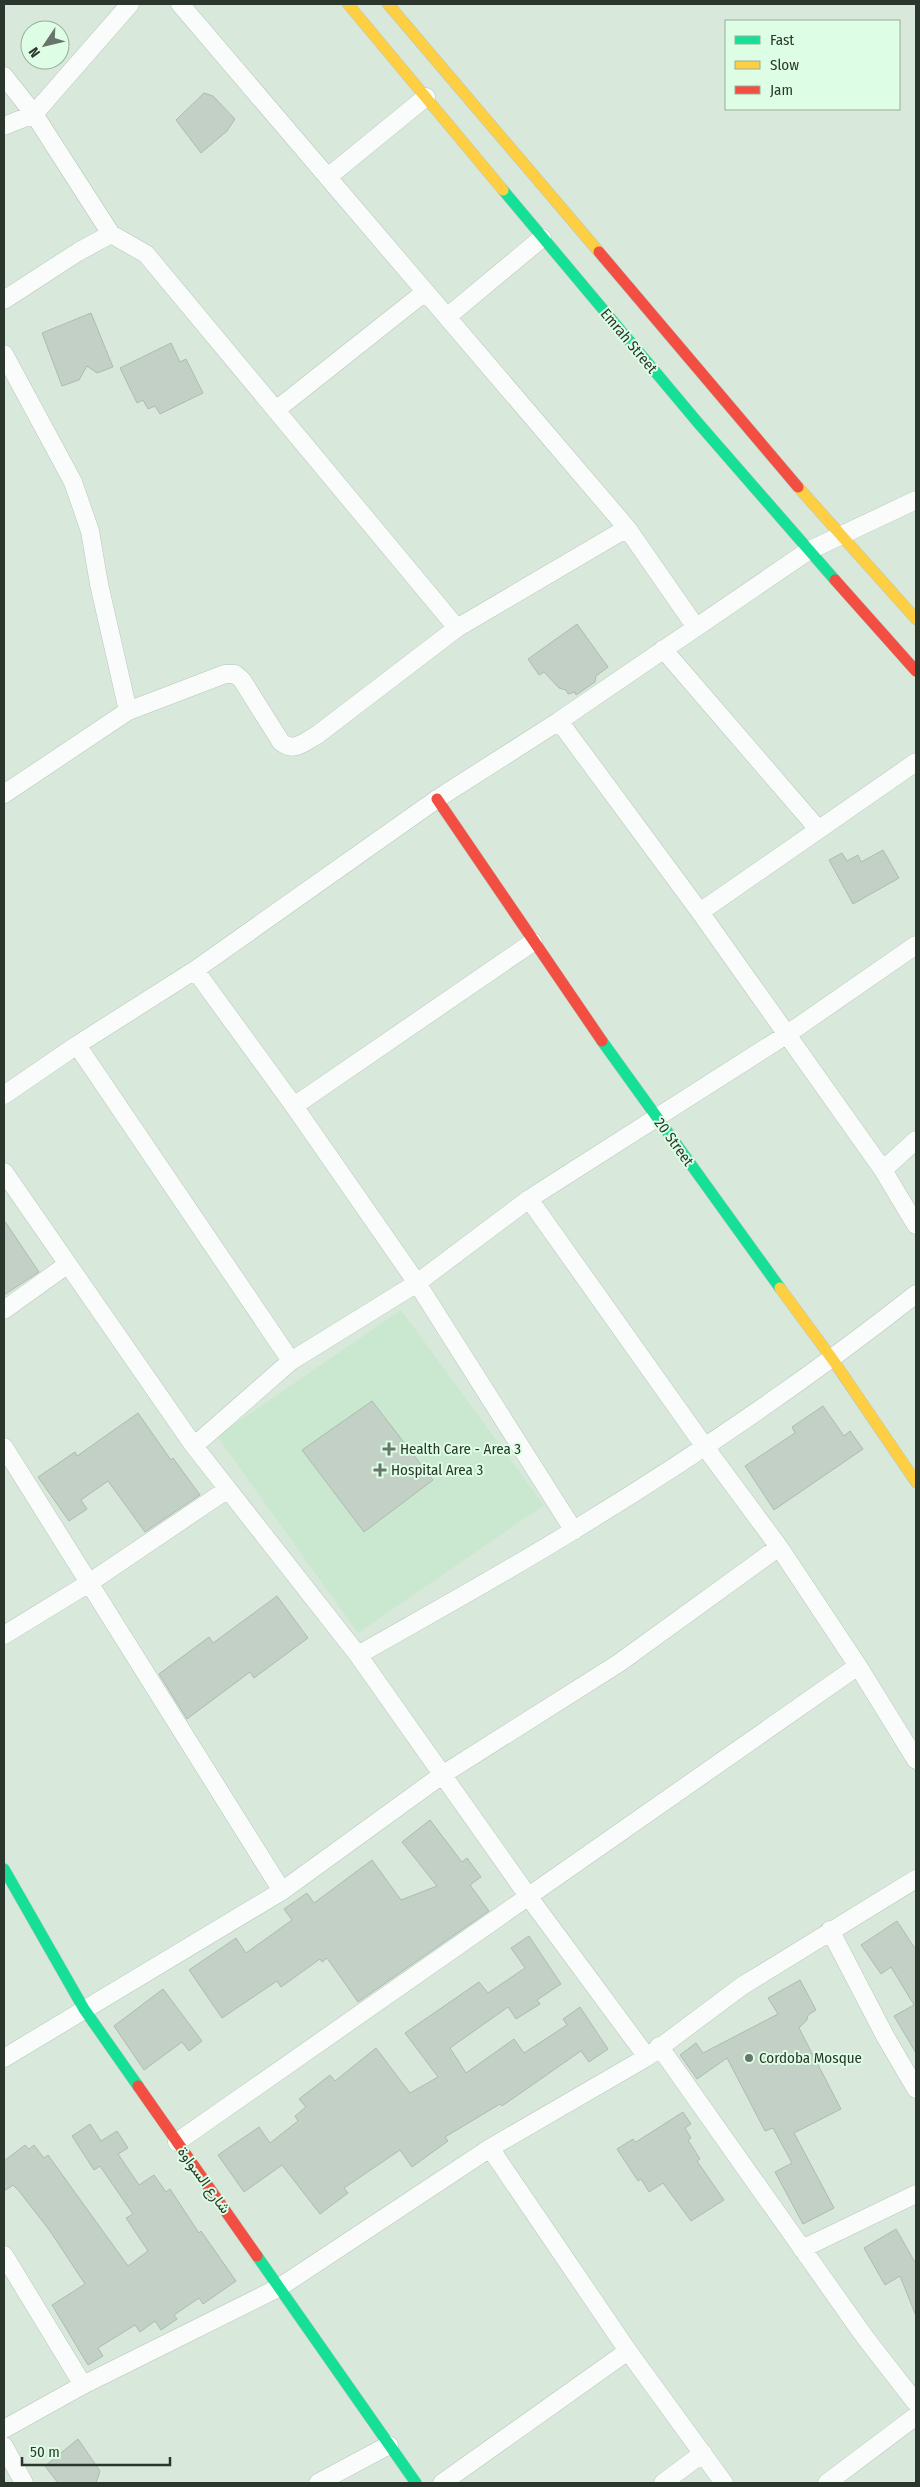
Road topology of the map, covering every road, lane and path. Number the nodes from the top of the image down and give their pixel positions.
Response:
1 (130, 4) edge
2 (180, 4) edge
3 (348, 4) edge
4 (388, 4) edge
5 (4, 76) edge
6 (426, 97) junction
7 (34, 114) junction
8 (4, 126) edge
9 (328, 178) junction
10 (111, 234) junction
11 (542, 238) junction
12 (425, 292) junction
13 (4, 300) edge
14 (447, 316) junction
15 (4, 354) edge
16 (276, 410) junction
17 (916, 500) edge
18 (627, 528) junction
19 (840, 536) junction
20 (808, 551) junction
21 (916, 619) edge
22 (695, 626) junction
23 (458, 628) junction
24 (663, 649) junction
25 (916, 672) edge
26 (128, 711) junction
27 (559, 721) junction
28 (916, 762) edge
29 (4, 794) edge
30 (437, 799) junction
31 (818, 828) junction
32 (700, 912) junction
33 (533, 942) junction
34 (916, 945) edge
35 (195, 970) junction
36 (786, 1035) junction
37 (77, 1045) junction
38 (4, 1095) edge
39 (294, 1106) junction
40 (655, 1117) junction
41 (916, 1140) edge
42 (883, 1170) junction
43 (4, 1172) edge
44 (529, 1199) junction
45 (916, 1225) edge
46 (68, 1264) junction
47 (417, 1284) junction
48 (916, 1294) edge
49 (4, 1310) edge
50 (833, 1360) junction
51 (291, 1361) junction
52 (194, 1446) junction
53 (4, 1447) edge
54 (704, 1447) junction
55 (914, 1473) edge
56 (228, 1489) junction
57 (574, 1531) junction
58 (779, 1547) junction
59 (89, 1583) junction
60 (4, 1635) edge
61 (358, 1655) junction
62 (858, 1666) junction
63 (916, 1760) edge
64 (442, 1774) junction
65 (4, 1869) edge
66 (916, 1879) edge
67 (282, 1892) junction
68 (528, 1896) junction
69 (830, 1930) junction
70 (84, 2009) junction
71 (653, 2052) junction
72 (4, 2058) edge
73 (916, 2089) edge
74 (177, 2142) junction
75 (490, 2148) junction
76 (916, 2194) edge
77 (802, 2249) junction
78 (4, 2255) edge
79 (280, 2287) junction
80 (628, 2351) junction
81 (83, 2385) junction
82 (916, 2403) edge
83 (916, 2416) edge
84 (4, 2429) edge
85 (389, 2445) junction
86 (4, 2446) edge
87 (703, 2453) junction
88 (24, 2483) edge
89 (318, 2483) edge
90 (416, 2483) edge
91 (442, 2483) edge
92 (663, 2483) edge
93 (724, 2483) edge
94 (827, 2483) edge

1 - 7 street
2 - 9 street
3 - 6 main road, Emrah Street
4 - 19 main road
5 - 7 street
6 - 9 street
6 - 11 main road, Emrah Street
7 - 8 street
7 - 10 street
9 - 12 street
10 - 13 street
10 - 16 street
11 - 14 street
11 - 20 main road, Emrah Street
12 - 14 street
12 - 16 street
14 - 18 street
15 - 26 street
16 - 23 street
17 - 19 street
18 - 22 street
18 - 23 street
19 - 20 street
19 - 21 main road
20 - 22 street
20 - 25 main road, Emrah Street
22 - 24 street
23 - 26 street
24 - 27 street
24 - 31 street
26 - 29 street
27 - 30 street
27 - 32 street
28 - 31 street
30 - 33 main road, 20 Street
30 - 35 street
31 - 32 street
32 - 36 street
33 - 39 street
33 - 40 main road, 20 Street
34 - 36 street
35 - 37 street
35 - 39 street
36 - 40 street
36 - 42 street
37 - 38 street
37 - 51 street
39 - 47 street
40 - 44 street
40 - 50 main road, 20 Street
41 - 42 street
42 - 45 street
43 - 46 street
44 - 47 street
44 - 54 street
46 - 49 street
46 - 52 street
47 - 51 street
47 - 57 street
48 - 50 street
50 - 54 street
50 - 55 main road, 20 Street
51 - 52 street
52 - 56 street
53 - 59 street
54 - 57 street
54 - 58 street
56 - 59 street
56 - 61 street
57 - 61 street
58 - 62 street
58 - 64 street
59 - 60 street
59 - 67 street
61 - 64 street
62 - 63 street
62 - 68 street
64 - 67 street
64 - 68 street
65 - 70 main road, شارع السواوة
66 - 69 street
67 - 70 street
68 - 71 street
68 - 74 street
69 - 71 street
69 - 73 street
70 - 72 street
70 - 74 main road, شارع السواوة
71 - 75 street
71 - 77 street
74 - 79 main road, شارع السواوة
75 - 79 street
75 - 80 street
76 - 77 street
77 - 82 street
78 - 81 street
79 - 81 street
79 - 85 main road, شارع السواوة
80 - 87 street
80 - 91 street
81 - 84 street
83 - 94 street
85 - 89 street
85 - 90 main road, شارع السواوة
86 - 88 street
87 - 92 street
87 - 93 street

